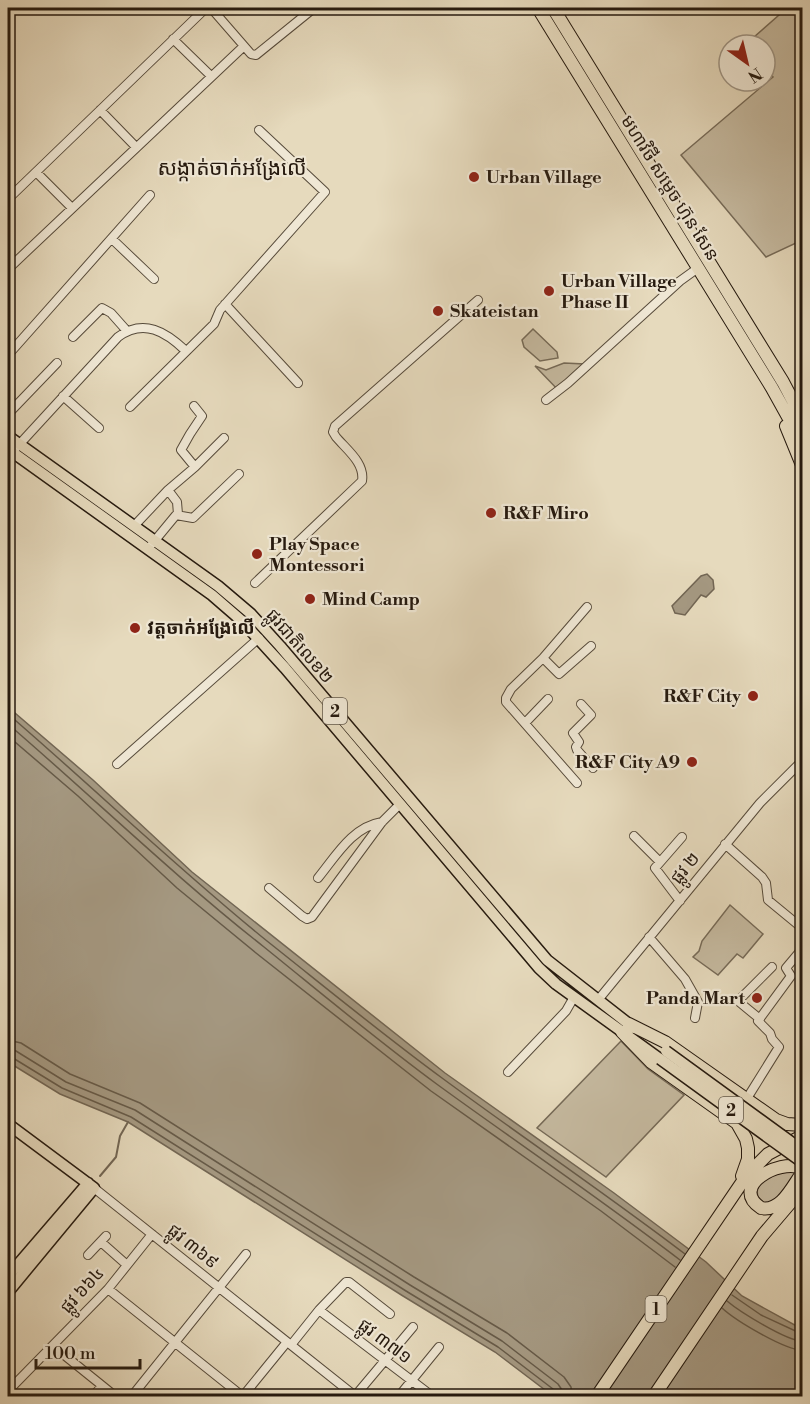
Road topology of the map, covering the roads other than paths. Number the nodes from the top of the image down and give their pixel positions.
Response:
1 (206, 8) edge
2 (211, 8) edge
3 (314, 8) edge
4 (538, 8) edge
5 (553, 8) edge
6 (173, 39) junction
7 (244, 46) junction
8 (211, 76) junction
9 (100, 110) junction
10 (259, 130) dead end
11 (136, 147) junction
12 (36, 172) junction
13 (150, 195) dead end
14 (8, 199) edge
15 (72, 208) junction
16 (112, 239) junction
17 (698, 268) junction
18 (8, 269) edge
19 (154, 279) dead end
20 (478, 300) dead end
21 (225, 304) junction
22 (127, 331) junction
23 (73, 337) dead end
24 (186, 351) junction
25 (8, 355) edge
26 (57, 363) dead end
27 (298, 384) dead end
28 (777, 385) junction
29 (63, 396) junction
30 (546, 400) dead end
31 (194, 406) dead end
32 (130, 407) dead end
33 (802, 408) edge
34 (8, 414) edge
35 (802, 418) edge
36 (99, 428) dead end
37 (8, 436) edge
38 (224, 438) dead end
39 (802, 442) edge
40 (13, 448) edge
41 (802, 465) edge
42 (195, 467) junction
43 (239, 474) dead end
44 (168, 490) junction
45 (178, 514) junction
46 (135, 526) junction
47 (151, 545) junction
48 (255, 583) dead end
49 (587, 607) dead end
50 (259, 638) junction
51 (591, 646) dead end
52 (543, 658) junction
53 (289, 665) junction
54 (548, 699) dead end
55 (581, 704) dead end
56 (525, 723) junction
57 (365, 754) junction
58 (802, 761) edge
59 (117, 764) dead end
60 (593, 768) dead end
61 (577, 783) dead end
62 (400, 804) junction
63 (382, 822) junction
64 (634, 836) dead end
65 (682, 837) dead end
66 (725, 844) junction
67 (660, 862) junction
68 (318, 878) dead end
69 (269, 888) dead end
70 (680, 901) junction
71 (802, 928) edge
72 (649, 937) junction
73 (802, 949) edge
74 (772, 967) dead end
75 (574, 997) junction
76 (598, 1000) junction
77 (695, 1018) dead end
78 (760, 1019) junction
79 (625, 1028) junction
80 (663, 1055) junction
81 (508, 1072) dead end
82 (746, 1101) junction
83 (8, 1124) edge
84 (802, 1125) edge
85 (802, 1136) edge
86 (802, 1150) edge
87 (802, 1162) edge
88 (802, 1168) edge
89 (802, 1173) edge
90 (91, 1185) junction
91 (738, 1188) junction
92 (802, 1189) edge
93 (802, 1201) edge
94 (778, 1218) junction
95 (152, 1234) junction
96 (246, 1254) dead end
97 (88, 1255) dead end
98 (127, 1265) junction
99 (8, 1276) edge
100 (219, 1288) junction
101 (108, 1289) junction
102 (8, 1292) edge
103 (318, 1310) junction
104 (390, 1314) dead end
105 (412, 1327) dead end
106 (175, 1343) junction
107 (289, 1344) junction
108 (53, 1346) junction
109 (439, 1347) dead end
110 (384, 1362) junction
111 (411, 1382) junction
112 (102, 1386) junction
113 (8, 1391) edge
114 (93, 1396) edge
115 (115, 1396) edge
116 (132, 1396) edge
117 (242, 1396) edge
118 (355, 1396) edge
119 (399, 1396) edge
120 (432, 1396) edge
121 (597, 1396) edge
122 (654, 1396) edge

1 - 6 street
2 - 7 street
3 - 7 street
4 - 17 highway, មហាវិថី សម្តេច ហ៊ុន សែន
5 - 28 highway, មហាវិថី សម្តេច ហ៊ុន សែន
6 - 8 street
6 - 9 street
7 - 8 street
8 - 11 street
9 - 11 street
9 - 12 street
10 - 21 street
11 - 15 street
12 - 14 street
12 - 15 street
13 - 16 street
15 - 18 street
16 - 19 street
16 - 25 street
17 - 28 highway, មហាវិថី សម្តេច ហ៊ុន សែន
17 - 30 street
20 - 48 street
21 - 24 street
21 - 27 street
22 - 23 street
22 - 24 street
22 - 29 street
24 - 32 street
26 - 34 street
28 - 33 highway
28 - 35 highway
28 - 39 highway
28 - 41 highway
29 - 36 street
29 - 40 street
31 - 42 street
37 - 40 main road, ផ្លូវជាតិលេខ២ / 2
38 - 42 street
40 - 46 main road, ផ្លូវជាតិលេខ២ / 2
40 - 47 main road, ផ្លូវជាតិលេខ២ / 2
42 - 44 street
43 - 45 street
44 - 45 street
44 - 46 street
45 - 47 street
46 - 47 main road, ផ្លូវជាតិលេខ២ / 2
47 - 50 main road, ផ្លូវជាតិលេខ២ / 2
47 - 53 main road, ផ្លូវជាតិលេខ២ / 2
49 - 52 street
50 - 53 main road, ផ្លូវជាតិលេខ២ / 2
50 - 59 street
51 - 52 street
52 - 56 street
53 - 57 main road, ផ្លូវជាតិលេខ២ / 2
54 - 56 street
55 - 60 street
56 - 61 street
57 - 62 main road, ផ្លូវជាតិលេខ២ / 2
57 - 76 main road, ផ្លូវជាតិលេខ២ / 2
58 - 66 street, ផ្លូវ ២
62 - 63 street
62 - 75 main road, ផ្លូវជាតិលេខ២ / 2
63 - 68 street
63 - 69 street
64 - 67 street
65 - 67 street
66 - 70 street, ផ្លូវ ២
66 - 71 street
67 - 70 street
70 - 72 street, ផ្លូវ ២
72 - 76 street, ផ្លូវ ២
72 - 77 street
73 - 78 street
74 - 78 street
75 - 79 main road, ផ្លូវជាតិលេខ២ / 2
75 - 81 street
76 - 79 main road, ផ្លូវជាតិលេខ២ / 2
78 - 82 street
79 - 80 main road, 2
79 - 82 highway
79 - 91 highway
80 - 86 main road, 2, bridge
80 - 87 main road, 2, bridge
82 - 84 highway
83 - 90 main road, ផ្លូវ ៣៦៩
85 - 91 highway, 1
88 - 89 highway
90 - 95 street, ផ្លូវ ៣៦៩
90 - 99 main road
90 - 102 main road
91 - 121 highway, 1
92 - 94 highway
93 - 94 highway
94 - 122 highway
95 - 98 street, ផ្លូវ ៦៦៤
95 - 100 street, ផ្លូវ ៣៦៩
96 - 100 street
97 - 98 street
98 - 101 street, ផ្លូវ ៦៦៤
100 - 106 street
100 - 107 street, ផ្លូវ ៣៦៩
101 - 106 street
101 - 108 street, ផ្លូវ ៦៦៤
103 - 104 street
103 - 107 street
103 - 110 street, ផ្លូវ ៣៧១
105 - 110 street
106 - 116 street
106 - 117 street
107 - 117 street
107 - 118 street, ផ្លូវ ៣៦៩
108 - 112 street
108 - 113 street, ផ្លូវ ៦៦៤
109 - 111 street
110 - 111 street, ផ្លូវ ៣៧១
110 - 118 street
111 - 119 street
111 - 120 street, ផ្លូវ ៣៧១
112 - 114 street
112 - 115 street

